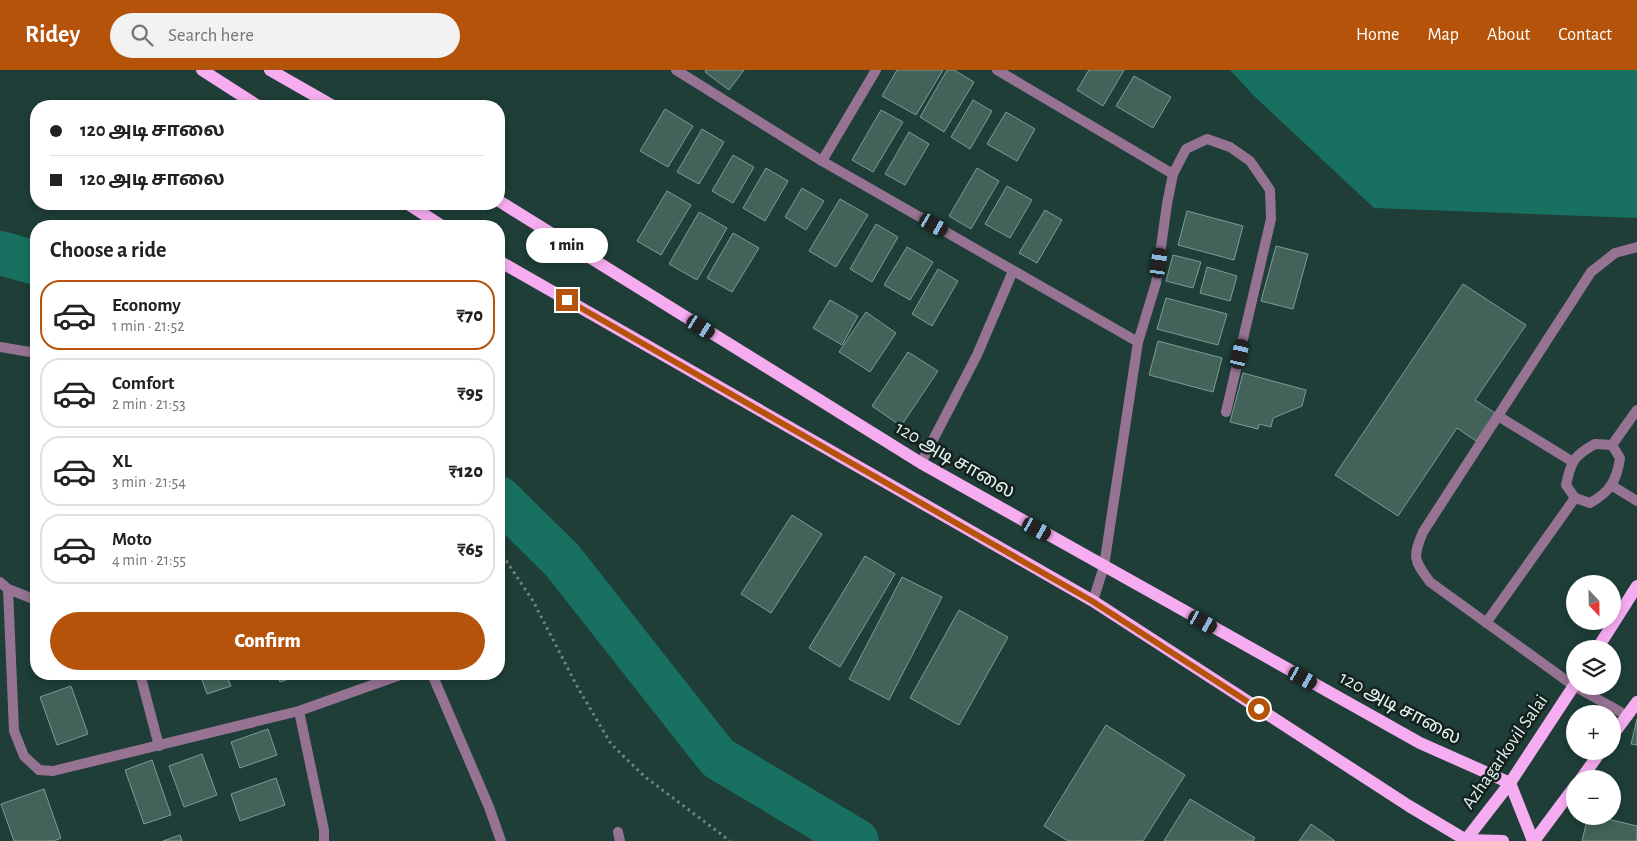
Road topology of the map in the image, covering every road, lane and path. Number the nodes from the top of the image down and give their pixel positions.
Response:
1 (202, 70) edge
2 (270, 70) edge
3 (676, 70) edge
4 (876, 70) edge
5 (996, 70) edge
6 (249, 100) edge
7 (323, 100) edge
8 (822, 161) junction
9 (1173, 174) junction
10 (505, 206) edge
11 (417, 210) edge
12 (433, 220) edge
13 (1637, 247) edge
14 (505, 264) edge
15 (1013, 271) junction
16 (1138, 342) junction
17 (0, 347) edge
18 (30, 351) edge
19 (1637, 410) edge
20 (1226, 412) dead end
21 (1498, 416) junction
22 (1612, 445) junction
23 (1573, 462) junction
24 (921, 463) junction
25 (1611, 484) junction
26 (1574, 498) junction
27 (1637, 501) edge
28 (505, 559) edge
29 (1104, 566) junction
30 (4, 585) edge
31 (1637, 586) edge
32 (30, 597) edge
33 (1092, 601) junction
34 (1486, 622) junction
35 (1603, 640) edge
36 (1566, 679) edge
37 (142, 680) edge
38 (386, 680) edge
39 (435, 680) edge
40 (1567, 695) edge
41 (1591, 695) edge
42 (1637, 702) edge
43 (299, 711) junction
44 (1628, 716) junction
45 (1621, 725) edge
46 (159, 746) junction
47 (1510, 783) junction
48 (1566, 798) edge
49 (1465, 840) edge
50 (324, 841) edge
51 (501, 841) edge
52 (730, 841) edge
53 (1503, 841) edge
54 (1534, 841) edge

1 - 6 main road
2 - 7 main road
3 - 8 street
4 - 8 street
5 - 9 street
8 - 15 street
9 - 16 street
9 - 20 street
10 - 24 main road, 120 அடி சாலை
11 - 12 main road
13 - 21 street
14 - 33 main road
15 - 16 street
15 - 24 street
16 - 29 street
17 - 18 street
19 - 22 street
21 - 23 street
21 - 34 street
22 - 23 street
22 - 25 street
23 - 26 street
24 - 29 main road, 120 அடி சாலை
25 - 26 street
25 - 27 street
26 - 34 street
28 - 52 path
29 - 33 street
29 - 47 main road, 120 அடி சாலை
30 - 32 street
30 - 46 street
31 - 35 main road
33 - 49 main road
34 - 36 street
37 - 46 street
38 - 43 street
39 - 51 street
40 - 47 main road, Azhagarkovil Salai
41 - 44 street
42 - 44 main road
43 - 46 street
43 - 50 street
44 - 45 main road
47 - 49 main road, Azhagarkovil Salai
47 - 54 main road
48 - 54 main road
49 - 53 main road

